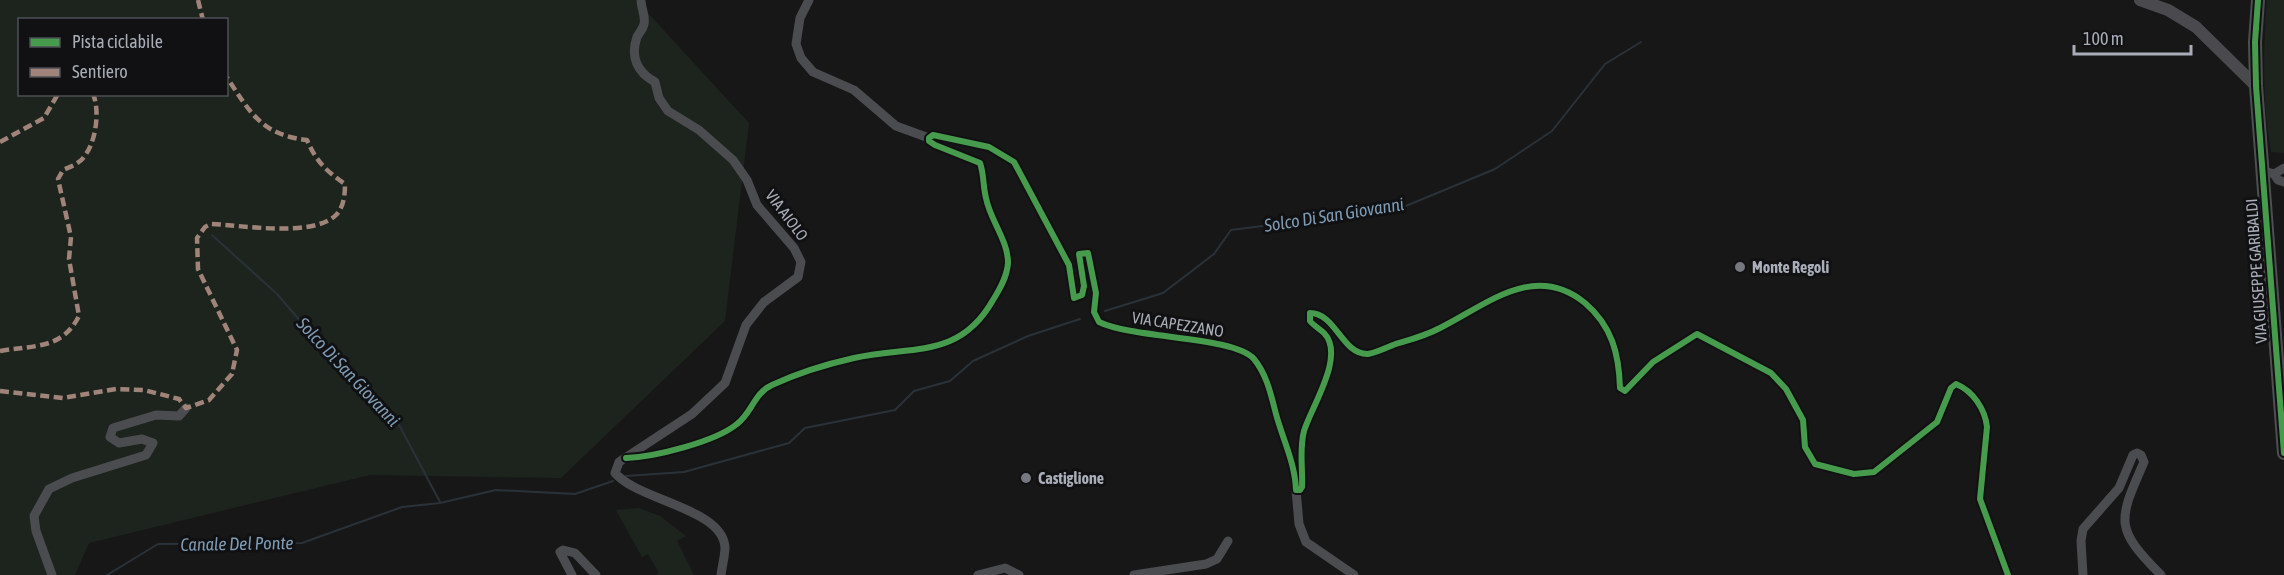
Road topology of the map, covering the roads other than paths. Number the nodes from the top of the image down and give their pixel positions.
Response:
1 (641, 0) edge
2 (809, 0) edge
3 (2140, 0) edge
4 (2258, 0) edge
5 (2256, 86) junction
6 (929, 138) junction
7 (2284, 168) edge
8 (2268, 172) junction
9 (2284, 182) edge
10 (186, 408) dead end
11 (2284, 453) edge
12 (626, 458) junction
13 (1296, 490) junction
14 (1228, 541) dead end
15 (52, 575) edge
16 (572, 575) edge
17 (596, 575) edge
18 (721, 575) edge
19 (978, 575) edge
20 (1019, 575) edge
21 (1134, 575) edge
22 (1354, 575) edge
23 (2008, 575) edge
24 (2083, 575) edge
25 (2161, 575) edge

1 - 12 street, VIA AIOLO
2 - 6 street
3 - 5 street
4 - 5 main road, VIA GIUSEPPE GARIBALDI
5 - 8 main road, VIA GIUSEPPE GARIBALDI
6 - 12 street
6 - 13 street, VIA CAPEZZANO
7 - 8 street
8 - 9 street
8 - 11 main road, VIA GIUSEPPE GARIBALDI
10 - 15 street
12 - 18 street
13 - 22 street
13 - 23 street
14 - 21 street
16 - 17 street
19 - 20 street
24 - 25 street

